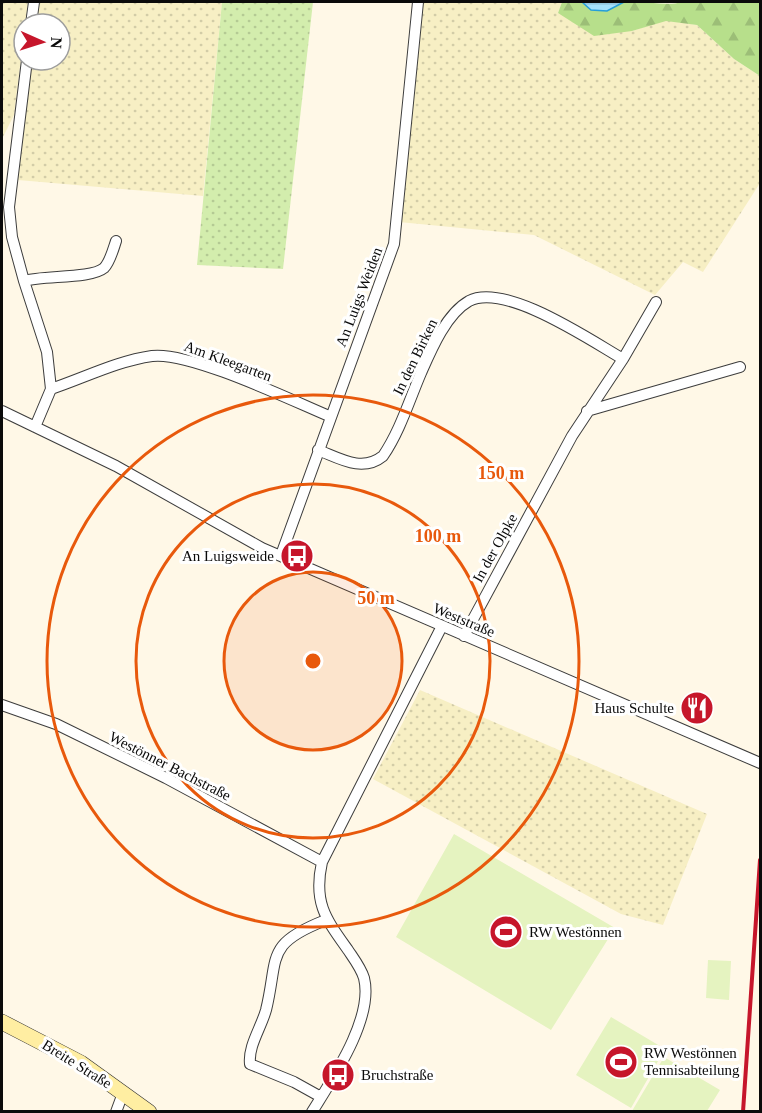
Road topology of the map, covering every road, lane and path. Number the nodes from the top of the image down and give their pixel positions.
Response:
1 (418, 2) edge
2 (26, 72) edge
3 (116, 242) dead end
4 (24, 281) junction
5 (656, 302) dead end
6 (623, 359) junction
7 (740, 368) dead end
8 (51, 389) junction
9 (587, 411) junction
10 (2, 412) edge
11 (329, 416) junction
12 (35, 426) junction
13 (318, 450) junction
14 (281, 555) junction
15 (442, 626) junction
16 (464, 636) junction
17 (2, 705) edge
18 (760, 763) edge
19 (322, 862) junction
20 (326, 920) junction
21 (2, 1022) edge
22 (123, 1093) junction
23 (321, 1097) junction
24 (116, 1112) edge
25 (149, 1112) edge
26 (312, 1112) edge

1 - 11 street, An Luigs Weiden
2 - 4 street
3 - 4 street
4 - 8 street
5 - 6 street, In der Olpke
6 - 9 street, In der Olpke
6 - 13 street, In den Birken
7 - 9 street
8 - 11 street, Am Kleegarten
8 - 12 street
9 - 16 street, In der Olpke
10 - 12 street, Weststraße
11 - 13 street, An Luigs Weiden
12 - 14 street, Weststraße
13 - 14 street, An Luigs Weiden
14 - 15 street, Weststraße
15 - 16 street, Weststraße
15 - 19 street
16 - 18 street, Weststraße
17 - 19 street, Westönner Bachstraße
19 - 20 street
20 - 23 street
20 - 23 street
21 - 22 street, Breite Straße
22 - 24 street
22 - 25 street, Breite Straße
23 - 26 street

